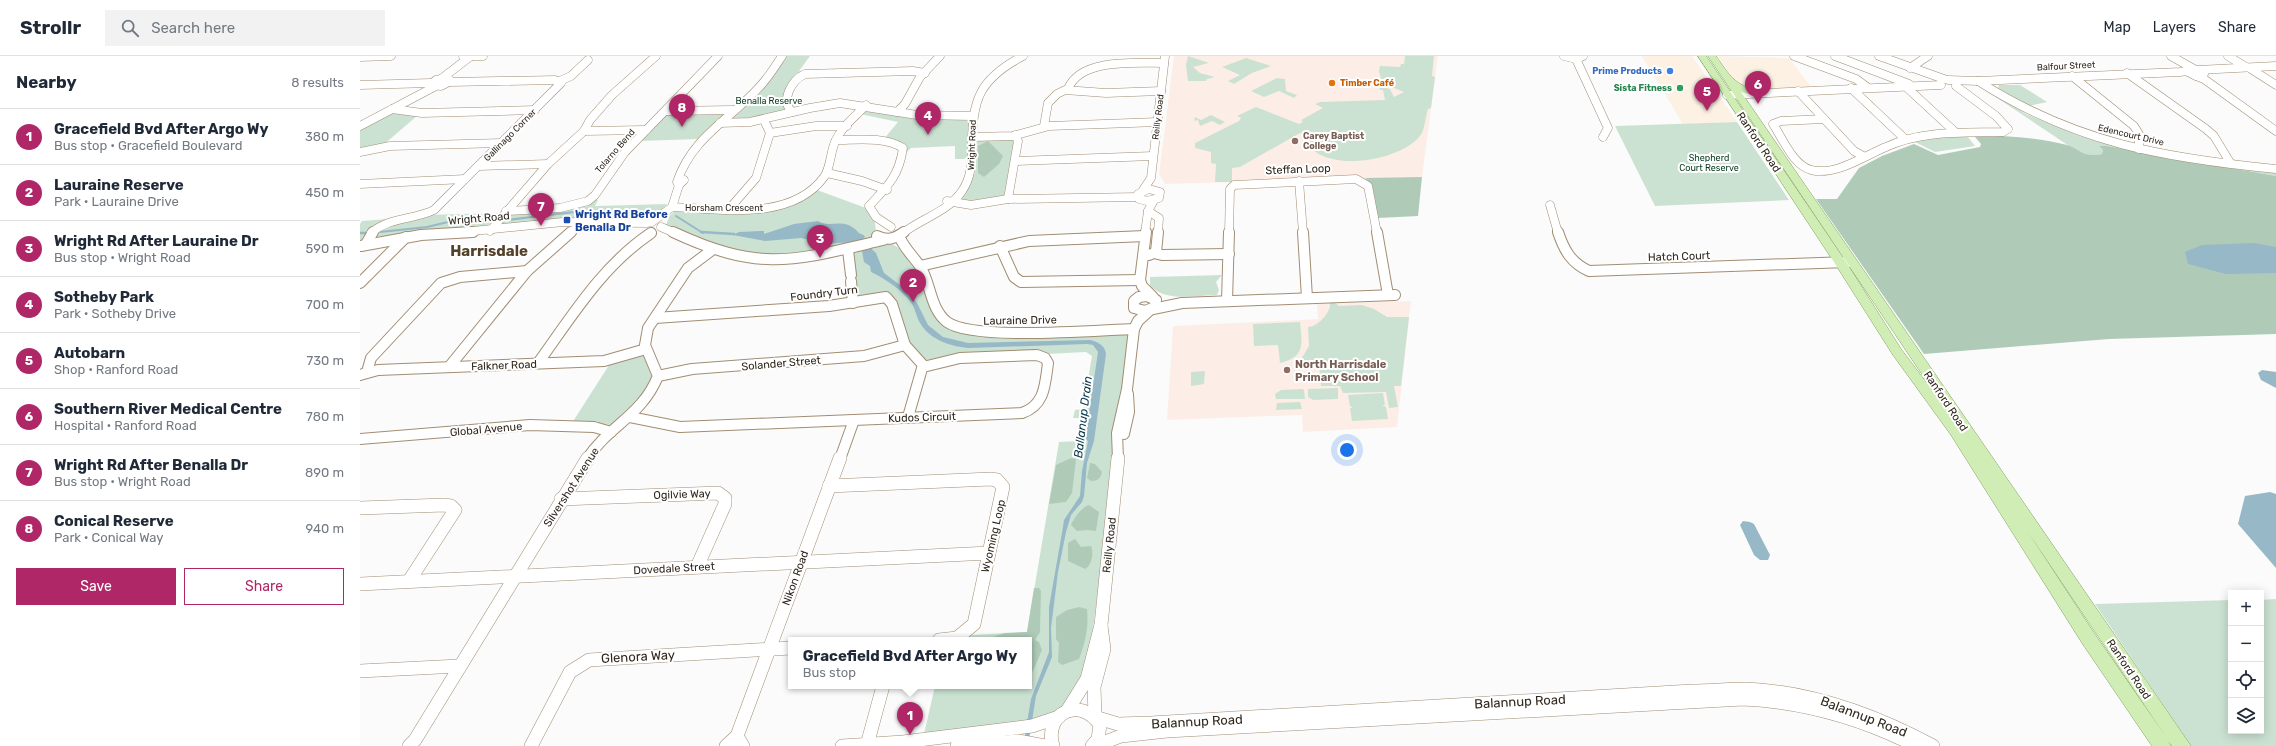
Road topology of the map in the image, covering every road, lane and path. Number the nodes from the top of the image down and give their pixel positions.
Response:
1 (391, 56) edge
2 (460, 56) edge
3 (474, 56) edge
4 (483, 56) edge
5 (656, 56) edge
6 (718, 56) edge
7 (782, 56) edge
8 (940, 56) edge
9 (1023, 56) edge
10 (1564, 56) edge
11 (1702, 56) edge
12 (1712, 56) edge
13 (1794, 56) edge
14 (1835, 56) edge
15 (1875, 56) edge
16 (1879, 56) edge
17 (1928, 56) edge
18 (2171, 56) edge
19 (2228, 56) edge
20 (360, 57) edge
21 (1580, 58) edge
22 (1164, 59) edge
23 (588, 60) dead end
24 (2276, 66) edge
25 (1910, 68) junction
26 (2249, 68) junction
27 (2195, 72) junction
28 (925, 73) junction
29 (2129, 74) junction
30 (2073, 77) junction
31 (441, 79) junction
32 (451, 81) junction
33 (560, 81) junction
34 (1941, 81) junction
35 (1982, 81) junction
36 (360, 85) edge
37 (433, 85) junction
38 (1907, 85) junction
39 (2276, 85) edge
40 (1867, 87) junction
41 (1957, 87) junction
42 (1851, 88) junction
43 (1068, 90) junction
44 (1732, 90) junction
45 (1798, 91) junction
46 (1161, 92) junction
47 (1756, 93) junction
48 (866, 105) junction
49 (392, 109) junction
50 (535, 110) junction
51 (732, 110) junction
52 (667, 111) junction
53 (792, 112) junction
54 (897, 112) junction
55 (973, 116) junction
56 (360, 117) edge
57 (373, 119) junction
58 (1824, 119) junction
59 (764, 120) junction
60 (720, 122) junction
61 (1158, 122) junction
62 (360, 126) edge
63 (847, 126) junction
64 (1044, 126) junction
65 (646, 130) junction
66 (584, 131) junction
67 (1954, 131) junction
68 (2276, 131) edge
69 (770, 133) junction
70 (1015, 135) junction
71 (972, 137) junction
72 (1603, 138) dead end
73 (1905, 139) junction
74 (836, 140) junction
75 (502, 143) junction
76 (2139, 148) junction
77 (360, 152) edge
78 (1153, 156) junction
79 (1863, 156) junction
80 (1015, 161) junction
81 (548, 164) junction
82 (2231, 164) junction
83 (479, 166) junction
84 (2276, 169) edge
85 (826, 173) junction
86 (1151, 178) junction
87 (465, 180) junction
88 (1299, 181) junction
89 (360, 184) edge
90 (887, 190) junction
91 (1008, 199) junction
92 (1145, 200) junction
93 (949, 202) junction
94 (1550, 204) dead end
95 (730, 208) junction
96 (506, 211) junction
97 (662, 217) junction
98 (876, 217) junction
99 (583, 222) junction
100 (625, 223) junction
101 (490, 231) junction
102 (638, 231) junction
103 (897, 231) junction
104 (652, 233) junction
105 (676, 234) junction
106 (1145, 236) junction
107 (406, 237) junction
108 (882, 237) junction
109 (363, 245) edge
110 (631, 245) junction
111 (859, 246) junction
112 (1000, 246) junction
113 (904, 248) junction
114 (712, 250) junction
115 (1154, 253) junction
116 (1229, 254) junction
117 (1143, 258) junction
118 (1846, 262) junction
119 (920, 266) junction
120 (527, 271) junction
121 (360, 282) edge
122 (1141, 283) junction
123 (1154, 298) junction
124 (1307, 298) junction
125 (1228, 301) junction
126 (853, 303) junction
127 (1182, 303) junction
128 (1135, 304) junction
129 (1151, 310) junction
130 (656, 318) junction
131 (1136, 325) junction
132 (904, 345) junction
133 (646, 349) junction
134 (538, 363) junction
135 (449, 367) junction
136 (923, 367) junction
137 (363, 374) edge
138 (658, 376) junction
139 (630, 417) junction
140 (908, 417) junction
141 (854, 420) junction
142 (611, 432) junction
143 (360, 439) edge
144 (829, 486) junction
145 (561, 499) junction
146 (360, 508) edge
147 (988, 553) junction
148 (801, 562) junction
149 (696, 567) junction
150 (515, 576) junction
151 (409, 581) junction
152 (360, 584) edge
153 (1101, 625) junction
154 (958, 637) edge
155 (770, 648) junction
156 (788, 648) edge
157 (459, 666) junction
158 (360, 671) edge
159 (882, 689) edge
160 (1672, 697) junction
161 (1063, 714) junction
162 (1096, 717) junction
163 (735, 743) edge
164 (413, 744) edge
165 (867, 745) junction
166 (530, 746) edge
167 (842, 746) edge
168 (957, 746) edge
169 (1046, 746) edge
170 (1053, 746) edge
171 (1093, 746) edge
172 (1916, 746) edge
173 (1933, 746) edge
174 (2162, 746) edge
175 (2182, 746) edge

1 - 20 street
2 - 3 street
3 - 4 street
3 - 31 street
3 - 32 street
5 - 66 street
6 - 52 street, Tolarno Bend
7 - 51 street
8 - 28 street
9 - 55 street, Wright Road
10 - 21 street
11 - 44 main road, Ranford Road
12 - 44 main road, Ranford Road
13 - 40 street
14 - 38 street
15 - 25 street
16 - 25 street
17 - 25 street
18 - 27 street
19 - 26 street
21 - 72 street
22 - 43 street
22 - 46 street, Reilly Road
23 - 33 street
24 - 26 street, Balfour Street
25 - 34 street
26 - 27 street, Balfour Street
26 - 39 street
27 - 29 street, Balfour Street
27 - 68 street
28 - 53 street
28 - 54 street
29 - 30 street, Balfour Street
29 - 82 street
30 - 35 street, Balfour Street
30 - 76 street
31 - 32 street
31 - 37 street
32 - 33 street
32 - 37 street
33 - 50 street, Gallinago Corner
34 - 35 street, Balfour Street
34 - 38 street, Balfour Street
34 - 41 street
35 - 41 street, Balfour Street
35 - 76 street, Edencourt Drive
36 - 37 street
37 - 49 street
38 - 40 street, Balfour Street
38 - 67 street
40 - 42 street, Balfour Street
41 - 67 street
42 - 45 street, Balfour Street
42 - 73 street
43 - 46 street
43 - 64 street
44 - 47 street, Balfour Street
44 - 47 main road
44 - 118 main road, Ranford Road
45 - 47 street, Balfour Street
45 - 58 street
46 - 61 street, Reilly Road
48 - 53 street
48 - 54 street
48 - 63 street, Horsham Crescent
49 - 50 street
49 - 57 street
50 - 75 street, Gallinago Corner
51 - 52 street
51 - 60 street
52 - 65 street, Tolarno Bend
53 - 59 street
54 - 55 street
55 - 71 street, Wright Road
56 - 57 street
57 - 62 street
58 - 79 street
58 - 79 street
59 - 60 street
59 - 69 street
60 - 97 street
61 - 64 street
61 - 78 street, Reilly Road
63 - 69 street
63 - 74 street, Horsham Crescent
64 - 70 street
65 - 66 street
65 - 96 street, Tolarno Bend
66 - 81 street
67 - 73 street
69 - 95 street
70 - 71 street
70 - 80 street
71 - 93 street, Wright Road
73 - 79 street
74 - 85 street, Horsham Crescent
74 - 90 street
75 - 77 street
75 - 83 street, Gallinago Corner
76 - 82 street, Edencourt Drive
78 - 80 street
78 - 86 street, Reilly Road
80 - 91 street
81 - 83 street
81 - 96 street
82 - 84 street, Edencourt Drive
83 - 87 street, Gallinago Corner
85 - 90 street
85 - 95 street, Horsham Crescent
86 - 92 street, Reilly Road
86 - 92 street, Reilly Road
87 - 89 street
87 - 109 street, Gallinago Corner
88 - 116 street, Steffan Loop
88 - 124 street
88 - 124 street, Steffan Loop
90 - 98 street
91 - 92 street
91 - 93 street
92 - 106 street, Reilly Road
92 - 115 street
93 - 103 street, Wright Road
94 - 118 street, Hatch Court
95 - 97 street, Horsham Crescent
96 - 101 street
97 - 100 street, Wright Road
97 - 102 street
97 - 104 street
97 - 105 street, Wright Road
98 - 103 street
98 - 108 street
99 - 100 street, Wright Road
99 - 101 street, Wright Road
99 - 120 street
100 - 102 street, Wright Road
101 - 107 street, Wright Road
102 - 104 street, Wright Road
102 - 110 street
103 - 108 street, Wright Road
103 - 113 street, Lauraine Drive
104 - 105 street, Wright Road
104 - 110 street
105 - 114 street, Wright Road
106 - 112 street
106 - 117 street, Reilly Road
107 - 109 street, Wright Road
107 - 121 street
108 - 111 street, Wright Road
108 - 113 street, Lauraine Drive
110 - 134 street
111 - 114 street, Wright Road
111 - 126 street
112 - 119 street
112 - 122 street
113 - 119 street, Lauraine Drive
114 - 130 street
115 - 116 street
115 - 117 street
116 - 125 street, Steffan Loop
117 - 122 street, Reilly Road
118 - 174 main road, Ranford Road
118 - 175 main road, Ranford Road
119 - 131 street, Lauraine Drive
120 - 135 street
120 - 137 street
122 - 123 street
122 - 128 street, Reilly Road
123 - 127 street
123 - 128 street
123 - 129 street
124 - 125 street
125 - 127 street
126 - 130 street, Foundry Turn
126 - 132 street, Foundry Turn
127 - 129 street
128 - 129 street
128 - 131 street, Reilly Road
129 - 131 street
130 - 133 street
131 - 153 street, Reilly Road
132 - 136 street, Foundry Turn
132 - 138 street, Solander Street
133 - 134 street, Falkner Road
133 - 138 street
134 - 135 street, Falkner Road
135 - 137 street, Falkner Road
136 - 140 street
136 - 140 street, Kudos Circuit
138 - 139 street, Silvershot Avenue
139 - 141 street, Kudos Circuit
139 - 142 street, Silvershot Avenue
140 - 141 street, Kudos Circuit
141 - 144 street, Nikon Road
142 - 143 street, Global Avenue
142 - 145 street, Silvershot Avenue
144 - 147 street, Wyoming Loop
144 - 148 street, Nikon Road
145 - 149 street, Ogilvie Way
145 - 150 street, Silvershot Avenue
146 - 151 street
147 - 148 street, Dovedale Street
147 - 154 street, Wyoming Loop
148 - 149 street, Dovedale Street
148 - 155 street, Nikon Road
149 - 150 street, Dovedale Street
150 - 151 street, Dovedale Street
150 - 157 street, Silvershot Avenue
151 - 152 street, Dovedale Street
153 - 161 street, Reilly Road
153 - 162 street, Reilly Road
155 - 156 street
155 - 163 street, Nikon Road
155 - 166 street, Glenora Way
157 - 158 street
157 - 164 street, Silvershot Avenue
159 - 165 street
160 - 162 street, Balannup Road
160 - 171 street, Balannup Road
160 - 172 street, Balannup Road
160 - 173 street, Balannup Road
161 - 162 street, Balannup Road
161 - 165 street, Balannup Road
161 - 170 street, Reilly Road
162 - 171 street, Reilly Road
165 - 167 street, Balannup Road
168 - 169 street

